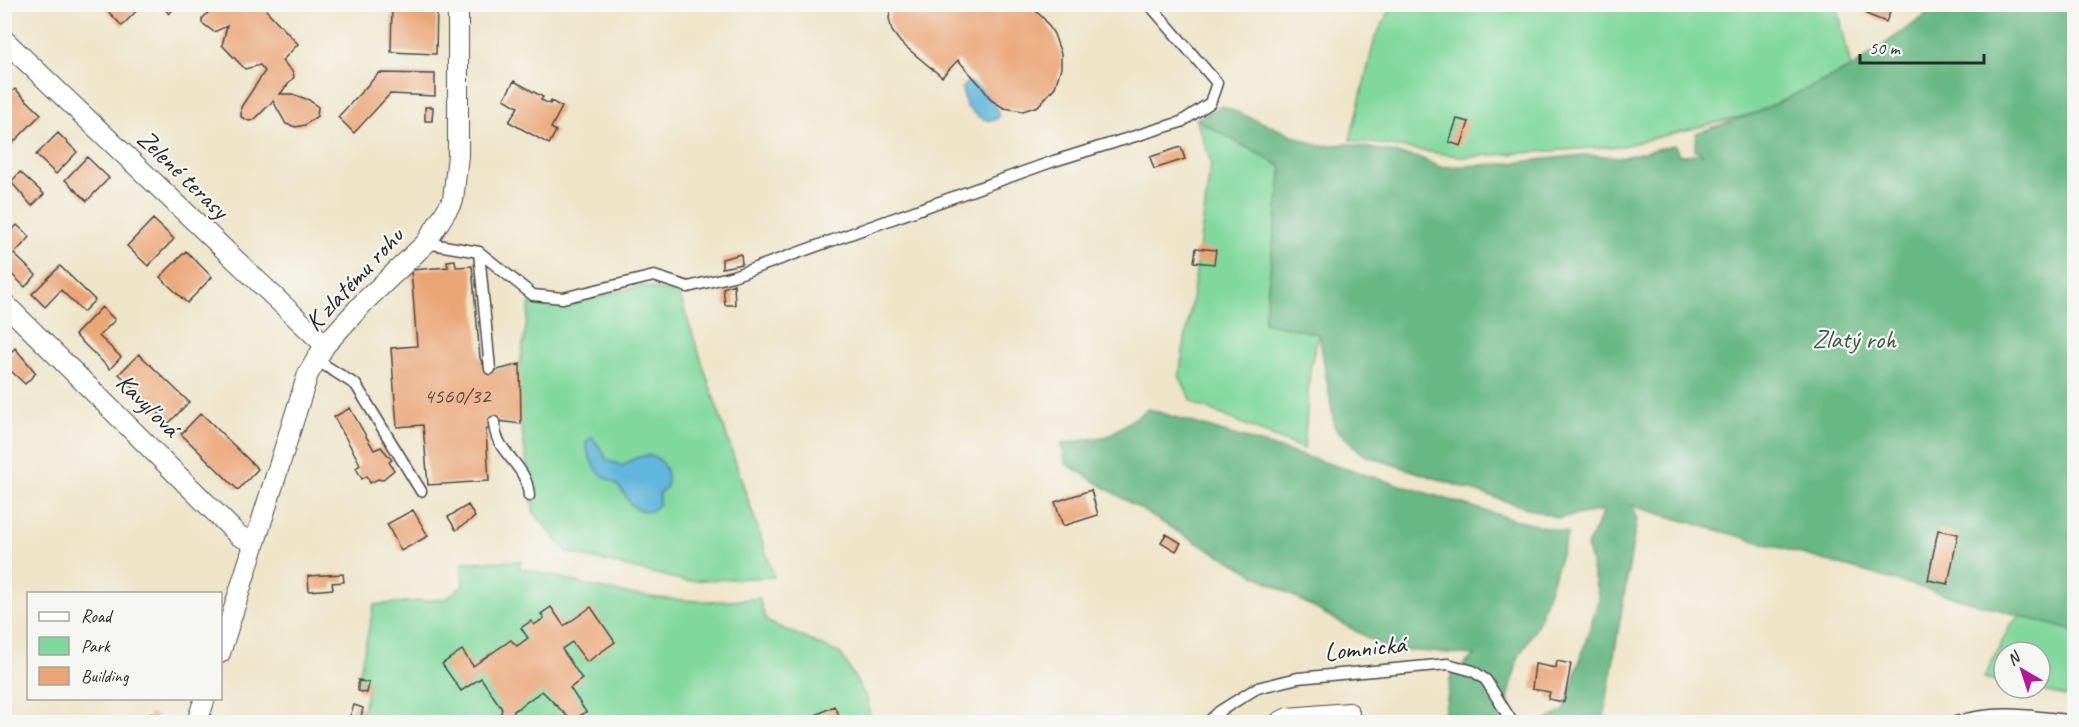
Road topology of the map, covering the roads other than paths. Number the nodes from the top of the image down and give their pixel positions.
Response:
1 (458, 4) edge
2 (1149, 4) edge
3 (4, 40) edge
4 (426, 243) junction
5 (480, 252) junction
6 (4, 303) edge
7 (321, 353) junction
8 (490, 369) dead end
9 (494, 422) dead end
10 (421, 491) dead end
11 (529, 495) dead end
12 (254, 543) junction
13 (222, 647) edge
14 (205, 700) edge
15 (1349, 713) dead end
16 (2074, 721) edge
17 (197, 723) edge
18 (1208, 723) edge
19 (1280, 723) edge
20 (1512, 723) edge
21 (1956, 723) edge

1 - 4 street, K zlatému rohu
2 - 5 lane
3 - 7 street, Zelené terasy
4 - 5 lane
4 - 7 street, K zlatému rohu
5 - 8 lane
6 - 12 street, Kavyľová
7 - 10 lane
7 - 12 street, K zlatému rohu
9 - 11 lane
12 - 13 street, K zlatému rohu
14 - 17 street
15 - 19 street
16 - 21 lane
18 - 20 lane, Lomnická

